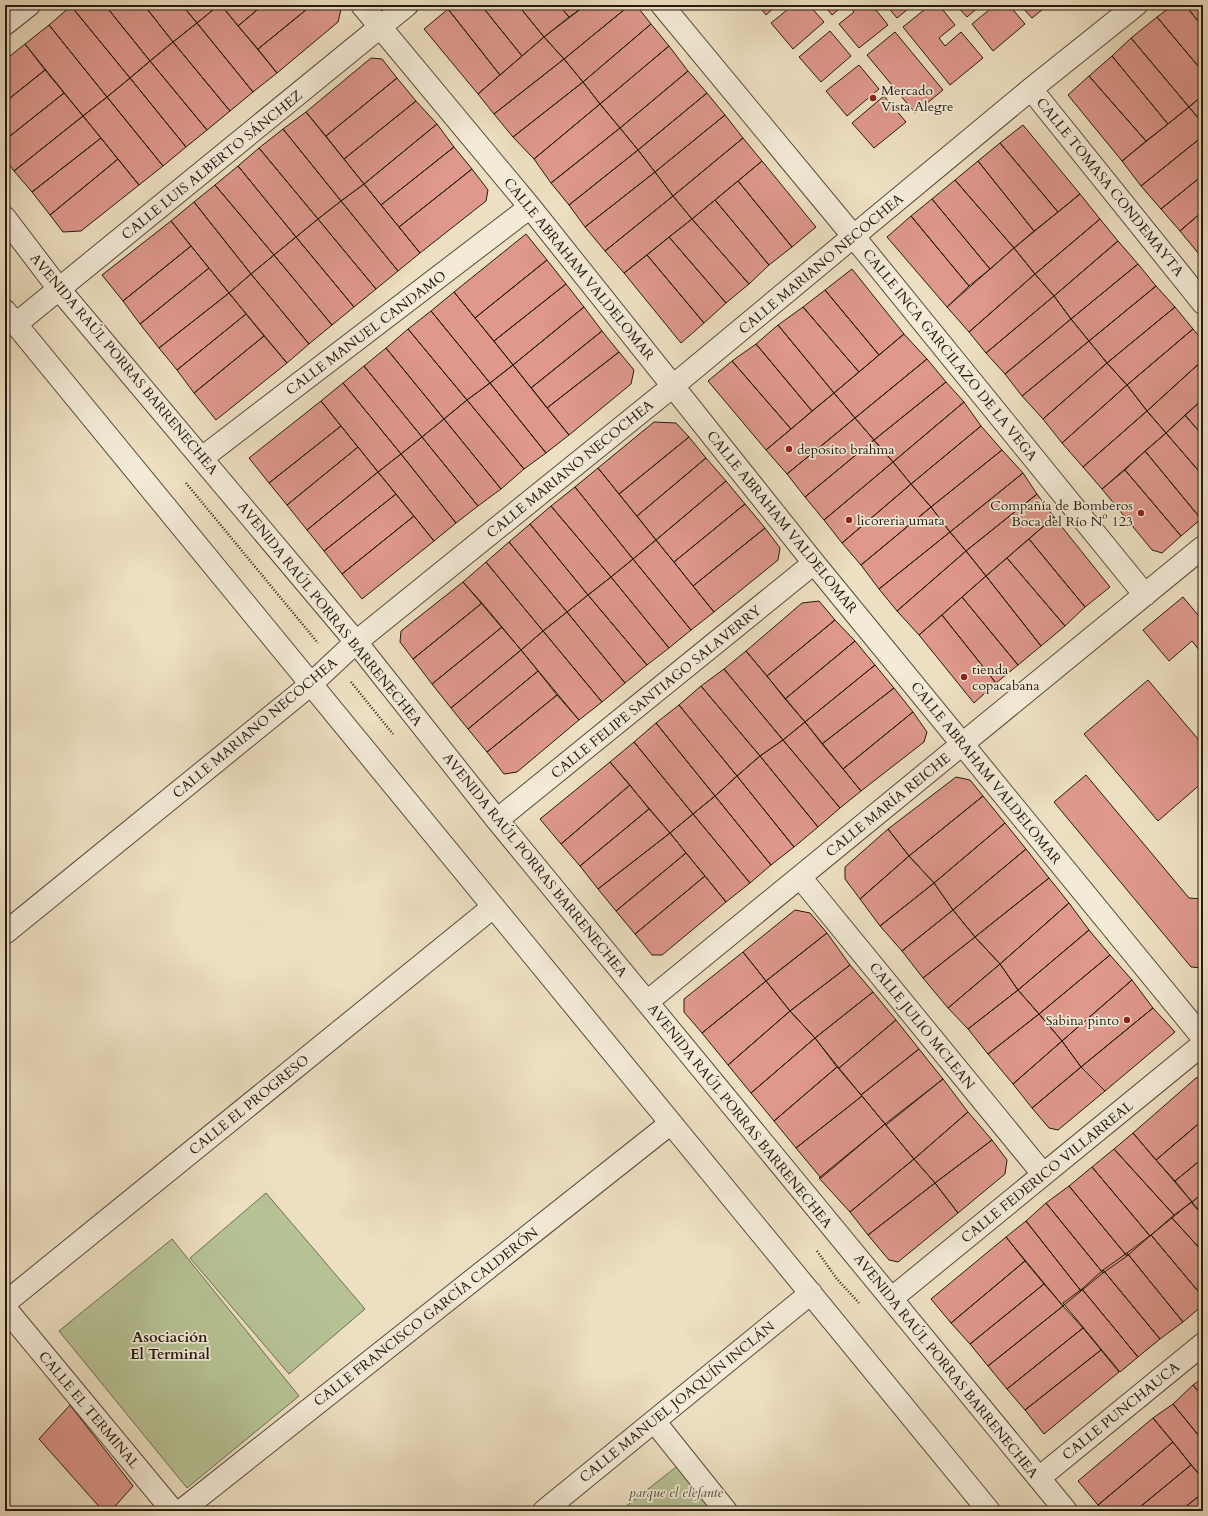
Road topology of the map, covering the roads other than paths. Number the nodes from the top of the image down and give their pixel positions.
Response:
1 (29, 5) edge
2 (362, 5) edge
3 (407, 5) edge
4 (662, 5) edge
5 (1136, 5) edge
6 (5, 24) edge
7 (380, 27) junction
8 (1031, 89) junction
9 (530, 207) junction
10 (5, 218) edge
11 (854, 237) junction
12 (59, 289) junction
13 (1203, 303) edge
14 (10, 318) edge
15 (673, 386) junction
16 (202, 458) junction
17 (1203, 547) edge
18 (814, 563) junction
19 (1145, 595) junction
20 (356, 642) junction
21 (310, 684) junction
22 (962, 744) junction
23 (497, 820) junction
24 (800, 877) junction
25 (493, 906) junction
26 (5, 933) edge
27 (647, 1002) junction
28 (1203, 1038) edge
29 (1203, 1044) edge
30 (671, 1123) junction
31 (1043, 1174) junction
32 (810, 1293) junction
33 (891, 1299) junction
34 (5, 1303) edge
35 (5, 1308) edge
36 (1203, 1344) edge
37 (654, 1421) junction
38 (1039, 1478) junction
39 (195, 1507) edge
40 (173, 1511) edge
41 (544, 1511) edge
42 (726, 1511) edge
43 (989, 1511) edge
44 (1066, 1511) edge

1 - 6 street
2 - 7 street, CALLE ABRAHAM VALDELOMAR
3 - 7 street, CALLE LUIS ALBERTO SÁNCHEZ
4 - 11 street, CALLE INCA GARCILAZO DE LA VEGA
5 - 8 street, CALLE MARIANO NECOCHEA
7 - 9 street, CALLE ABRAHAM VALDELOMAR
7 - 12 street, CALLE LUIS ALBERTO SÁNCHEZ
8 - 11 street, CALLE MARIANO NECOCHEA
8 - 13 street, CALLE TOMASA CONDEMAYTA
9 - 15 street, CALLE ABRAHAM VALDELOMAR
9 - 16 street, CALLE MANUEL CANDAMO
10 - 12 street, AVENIDA RAÚL PORRAS BARRENECHEA
11 - 15 street, CALLE MARIANO NECOCHEA
11 - 19 street, CALLE INCA GARCILAZO DE LA VEGA
12 - 14 street, CALLE LUIS ALBERTO SÁNCHEZ
12 - 16 street, AVENIDA RAÚL PORRAS BARRENECHEA
14 - 21 street
15 - 18 street, CALLE ABRAHAM VALDELOMAR
15 - 20 street, CALLE MARIANO NECOCHEA
16 - 20 street, AVENIDA RAÚL PORRAS BARRENECHEA
17 - 19 street, CALLE MARÍA REICHE
18 - 22 street, CALLE ABRAHAM VALDELOMAR
18 - 23 street, CALLE FELIPE SANTIAGO SALAVERRY
19 - 22 street, CALLE MARÍA REICHE
20 - 21 street, CALLE MARIANO NECOCHEA
20 - 23 street, AVENIDA RAÚL PORRAS BARRENECHEA
21 - 25 street
21 - 26 street, CALLE MARIANO NECOCHEA
22 - 24 street, CALLE MARÍA REICHE
22 - 28 street, CALLE ABRAHAM VALDELOMAR
23 - 27 street, AVENIDA RAÚL PORRAS BARRENECHEA
24 - 27 street, CALLE MARÍA REICHE
24 - 31 street, CALLE JULIO MCLEAN
25 - 30 street
25 - 34 street, CALLE EL PROGRESO
27 - 33 street, AVENIDA RAÚL PORRAS BARRENECHEA
29 - 31 street, CALLE FEDERICO VILLARREAL
30 - 32 street
30 - 39 street, CALLE FRANCISCO GARCÍA CALDERÓN
31 - 33 street, CALLE FEDERICO VILLARREAL
32 - 37 street, CALLE MANUEL JOAQUÍN INCLÁN
32 - 43 street
33 - 38 street, AVENIDA RAÚL PORRAS BARRENECHEA
35 - 40 street, CALLE EL TERMINAL
36 - 38 street, CALLE PUNCHAUCA
37 - 41 street, CALLE MANUEL JOAQUÍN INCLÁN
37 - 42 street
38 - 44 street, AVENIDA RAÚL PORRAS BARRENECHEA

